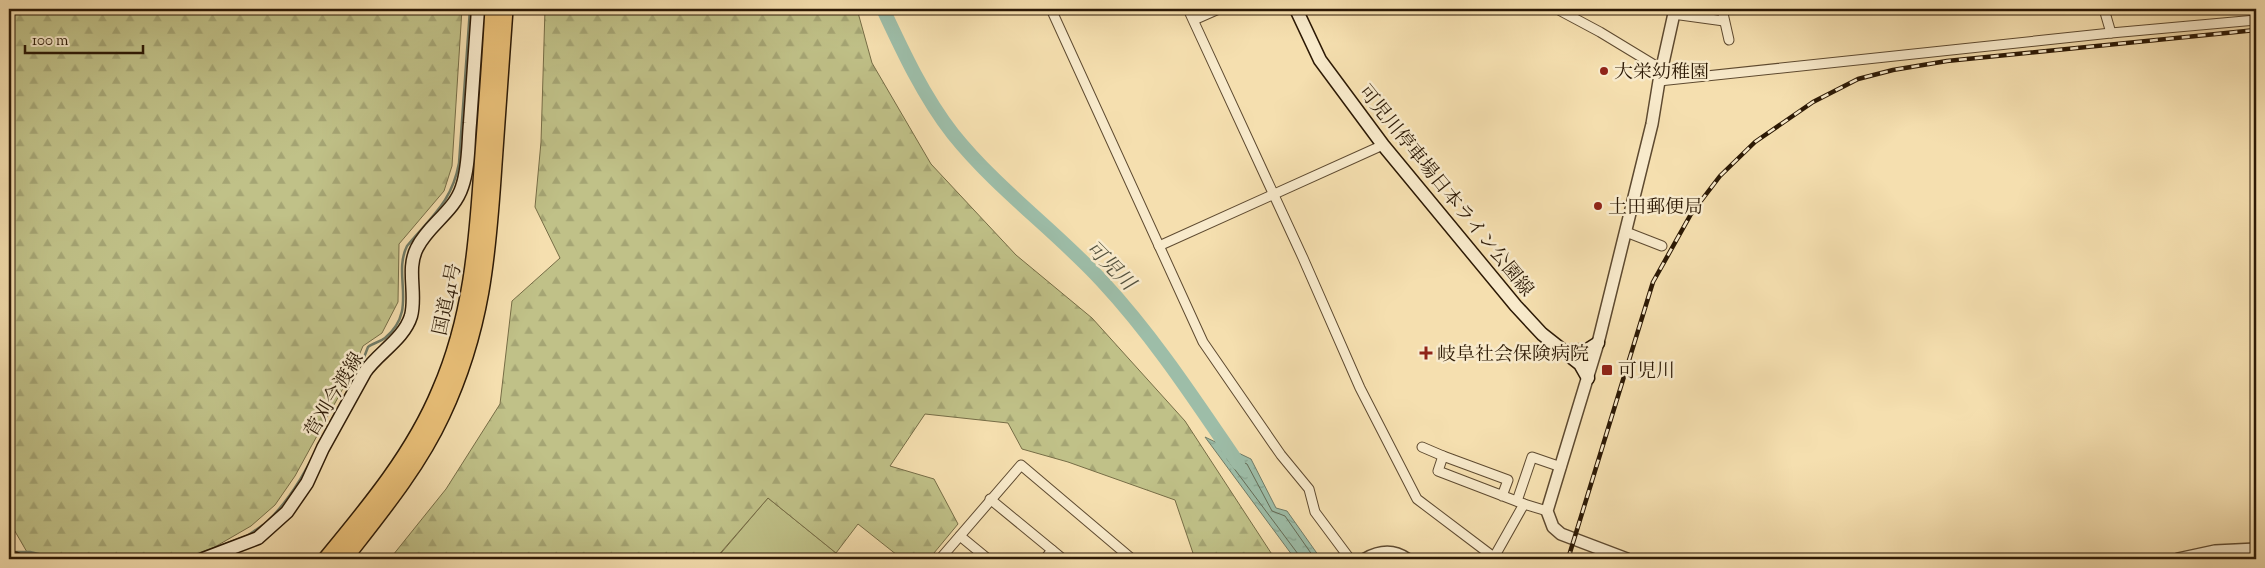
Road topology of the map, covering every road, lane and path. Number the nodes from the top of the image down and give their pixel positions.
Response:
1 (478, 9) edge
2 (493, 9) edge
3 (505, 9) edge
4 (1051, 9) edge
5 (1188, 9) edge
6 (1219, 9) edge
7 (1296, 9) edge
8 (1557, 9) edge
9 (1722, 9) edge
10 (2104, 9) edge
11 (1674, 12) edge
12 (1194, 20) junction
13 (2256, 20) edge
14 (1724, 21) junction
15 (2111, 33) junction
16 (1729, 40) dead end
17 (1661, 69) junction
18 (1659, 81) junction
19 (1383, 145) junction
20 (1274, 193) junction
21 (1626, 232) junction
22 (1159, 246) junction
23 (1662, 246) dead end
24 (1598, 343) junction
25 (1566, 351) junction
26 (1588, 378) junction
27 (1422, 447) dead end
28 (1443, 456) junction
29 (1561, 467) junction
30 (1502, 496) junction
31 (990, 499) junction
32 (1520, 502) junction
33 (1547, 511) junction
34 (960, 536) junction
35 (2256, 549) edge
36 (1052, 550) junction
37 (9, 558) edge
38 (1494, 558) edge
39 (16, 559) edge
40 (204, 559) edge
41 (328, 559) edge
42 (344, 559) edge
43 (940, 559) edge
44 (988, 559) edge
45 (1045, 559) edge
46 (1063, 559) edge
47 (1132, 559) edge
48 (1350, 559) edge
49 (1365, 559) edge
50 (1408, 559) edge
51 (1627, 559) edge
52 (2178, 559) edge

1 - 40 main road, 菅刈今渡線
2 - 41 highway, 国道41号
3 - 42 highway, 国道41号
4 - 22 street
5 - 12 street
6 - 12 street
7 - 19 main road, 可児川停車場日本ライン公園線
8 - 17 street
9 - 14 street
10 - 15 street
11 - 14 street
11 - 17 street
12 - 20 street
13 - 15 street
14 - 16 street
15 - 18 street
17 - 18 street
18 - 21 street
19 - 20 street
19 - 25 main road, 可児川停車場日本ライン公園線
20 - 22 street
20 - 38 street
21 - 23 street
21 - 24 street
22 - 48 street
24 - 25 main road
24 - 26 street
25 - 26 main road, 可児川停車場日本ライン公園線
26 - 29 street
27 - 28 street
28 - 30 street
28 - 30 street
29 - 32 street
29 - 33 street
30 - 32 street
31 - 34 street
31 - 36 street
31 - 47 street
32 - 33 street
32 - 38 street
33 - 51 street
34 - 43 street
34 - 44 street
35 - 52 street
36 - 45 street
36 - 46 street
37 - 39 main road
49 - 50 street

